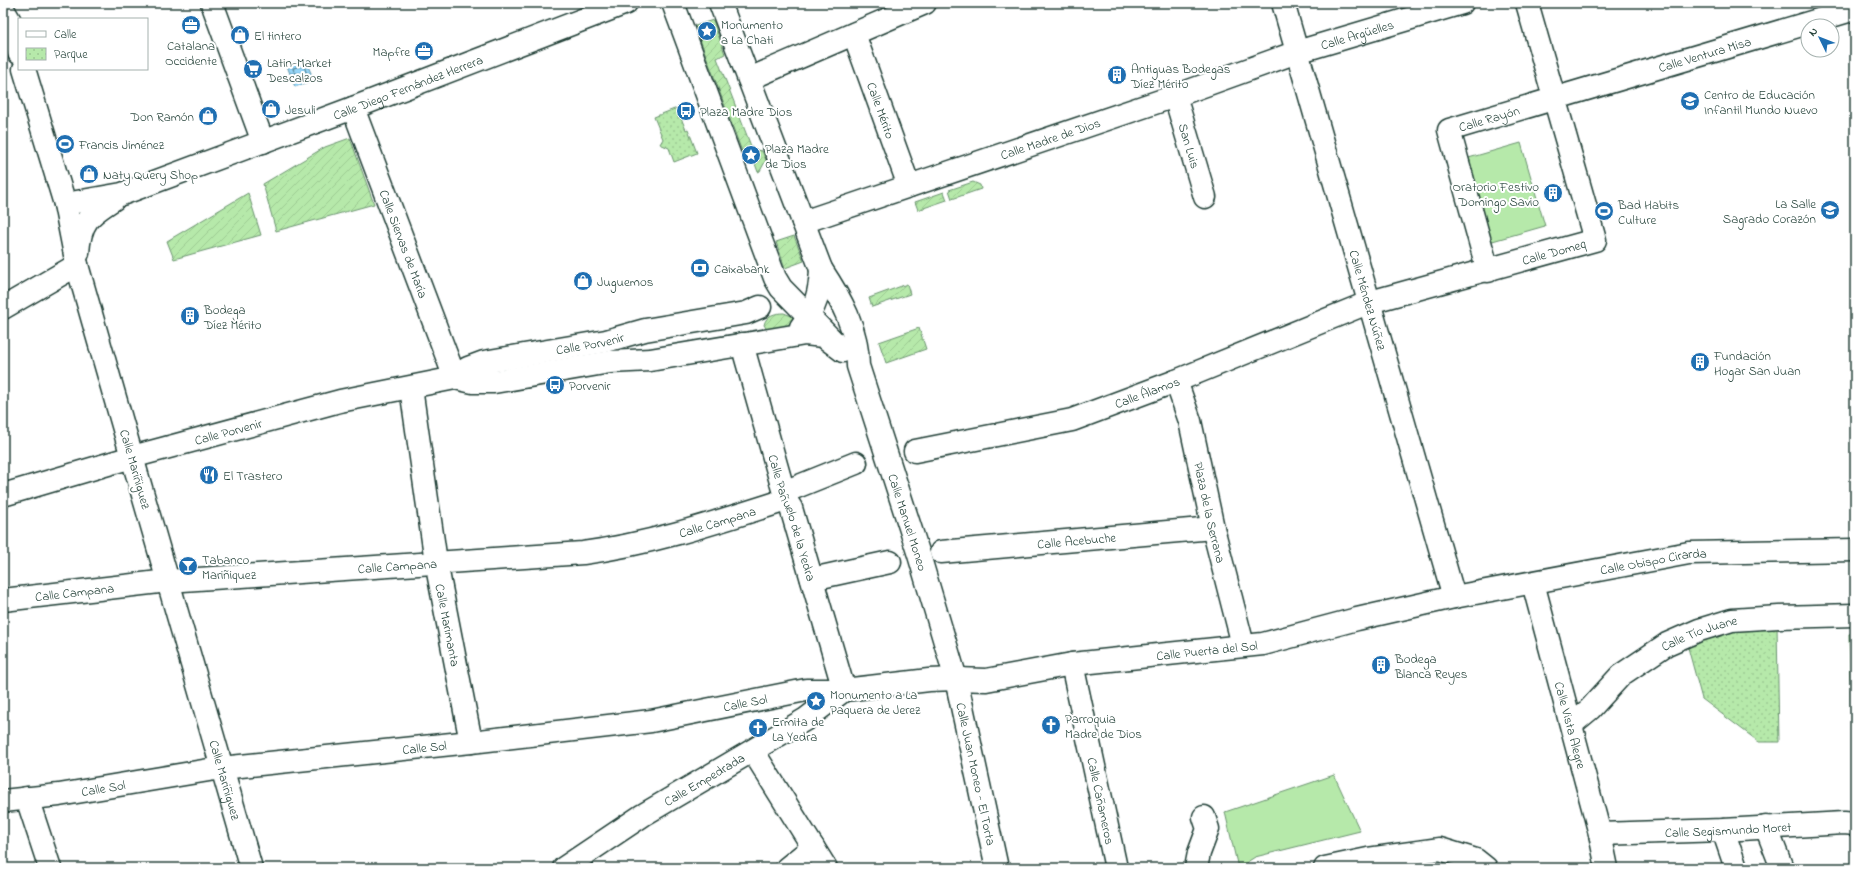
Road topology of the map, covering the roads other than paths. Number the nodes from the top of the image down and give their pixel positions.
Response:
1 (212, 3) edge
2 (626, 3) edge
3 (673, 3) edge
4 (720, 3) edge
5 (925, 3) edge
6 (1283, 3) edge
7 (1462, 3) edge
8 (1527, 3) edge
9 (3, 9) edge
10 (1855, 9) edge
11 (854, 34) junction
12 (18, 49) edge
13 (1297, 52) junction
14 (24, 70) edge
15 (749, 79) junction
16 (1175, 96) junction
17 (1554, 99) junction
18 (353, 108) junction
19 (263, 142) junction
20 (909, 186) junction
21 (122, 194) junction
22 (1205, 197) dead end
23 (65, 204) junction
24 (803, 222) junction
25 (77, 265) junction
26 (821, 269) junction
27 (1488, 271) junction
28 (778, 283) junction
29 (1370, 302) junction
30 (760, 307) junction
31 (3, 308) edge
32 (728, 316) junction
33 (809, 316) junction
34 (791, 336) junction
35 (737, 345) junction
36 (851, 358) junction
37 (455, 378) junction
38 (1176, 381) junction
39 (412, 388) junction
40 (916, 451) dead end
41 (132, 457) junction
42 (856, 463) dead end
43 (3, 495) edge
44 (785, 496) junction
45 (1213, 528) junction
46 (1855, 550) edge
47 (941, 552) dead end
48 (436, 562) junction
49 (890, 562) dead end
50 (812, 579) junction
51 (168, 581) junction
52 (1533, 584) junction
53 (1454, 597) junction
54 (3, 600) edge
55 (1855, 615) edge
56 (1244, 645) junction
57 (1072, 664) junction
58 (956, 680) junction
59 (844, 690) junction
60 (795, 692) junction
61 (804, 720) junction
62 (1572, 724) junction
63 (471, 742) junction
64 (753, 751) junction
65 (221, 768) junction
66 (27, 798) junction
67 (4, 799) edge
68 (1204, 817) dead end
69 (1855, 824) edge
70 (1766, 827) junction
71 (1723, 830) junction
72 (1600, 834) junction
73 (813, 848) junction
74 (1481, 864) edge
75 (50, 868) edge
76 (251, 868) edge
77 (564, 868) edge
78 (786, 868) edge
79 (826, 868) edge
80 (997, 868) edge
81 (1116, 868) edge
82 (1196, 868) edge
83 (1325, 868) edge
84 (1607, 868) edge
85 (1736, 868) edge
86 (1782, 868) edge

1 - 19 street
2 - 18 street, Calle Diego Fernández Herrera
3 - 28 street
4 - 15 street
5 - 11 street
6 - 13 street, Calle Méndez Núñez
7 - 13 street, Calle Argüelles
8 - 17 street
9 - 12 street
10 - 17 street, Calle Ventura Misa
11 - 15 street
11 - 20 street, Calle Mérito
13 - 16 street, Calle Madre de Dios
13 - 29 street, Calle Méndez Núñez
14 - 23 street, Calle Mariñiguez
15 - 24 street
16 - 20 street, Calle Madre de Dios
16 - 22 street, San Luis
17 - 27 street, Calle Rayón
17 - 27 street, Calle Domeq
18 - 19 street, Calle Diego Fernández Herrera
18 - 37 street, Calle Siervas de María
19 - 21 street, Calle Diego Fernández Herrera
20 - 24 street, Calle Madre de Dios
21 - 23 street, Calle Diego Fernández Herrera
21 - 25 street, Calle Diego Fernández Herrera
23 - 25 street, Calle Mariñiguez
24 - 26 street
25 - 31 street
25 - 41 street, Calle Mariñiguez
26 - 28 street
26 - 33 street
26 - 36 street
27 - 29 street, Calle Domeq
28 - 30 street
28 - 33 street
29 - 38 street, Calle Álamos
29 - 53 street, Calle Méndez Núñez
30 - 32 street, Calle Porvenir
30 - 35 street
32 - 35 street
32 - 37 street, Calle Porvenir
33 - 34 street
33 - 36 street
34 - 35 street, Calle Porvenir
34 - 36 street, Calle Porvenir
35 - 37 street, Calle Porvenir
35 - 44 street, Calle Pañuelo de la Yedra
36 - 58 street, Calle Manuel Moneo
37 - 39 street, Calle Porvenir
38 - 40 street, Calle Álamos
38 - 45 street, Plaza de la Serrana
39 - 41 street, Calle Porvenir
39 - 48 street, Calle Marimanta
41 - 43 street, Calle Porvenir
41 - 51 street, Calle Mariñiguez
42 - 44 street
44 - 48 street, Calle Campana
44 - 50 street, Calle Pañuelo de la Yedra
45 - 47 street, Calle Acebuche
45 - 56 street, Plaza de la Serrana
46 - 52 street, Calle Obispo Cirarda
48 - 51 street, Calle Campana
48 - 63 street, Calle Marimanta
49 - 50 street
50 - 59 street, Calle Pañuelo de la Yedra
51 - 54 street, Calle Campana
51 - 65 street, Calle Mariñiguez
52 - 53 street, Calle Obispo Cirarda
52 - 62 street, Calle Vista Alegre
53 - 56 street, Calle Puerta del Sol
55 - 62 street, Calle Tío Juane
56 - 57 street, Calle Puerta del Sol
57 - 58 street, Calle Puerta del Sol
57 - 81 street, Calle Cañameros
58 - 59 street, Calle Puerta del Sol
58 - 80 street, Calle Juan Moneo - El Torta
59 - 60 street, Calle Sol
59 - 61 street, Calle Empedrada
60 - 61 street
60 - 63 street, Calle Sol
61 - 64 street, Calle Empedrada
62 - 72 street, Calle Vista Alegre
63 - 65 street, Calle Sol
64 - 73 street
64 - 77 street, Calle Empedrada
65 - 66 street, Calle Sol
65 - 76 street, Calle Mariñiguez
66 - 67 street, Calle Sol
66 - 75 street
68 - 82 street
69 - 70 street, Calle Segismundo Moret
70 - 71 street, Calle Segismundo Moret
70 - 86 street
71 - 72 street, Calle Segismundo Moret
71 - 85 street
72 - 84 street, Calle Vista Alegre
73 - 78 street
73 - 79 street
74 - 83 street

